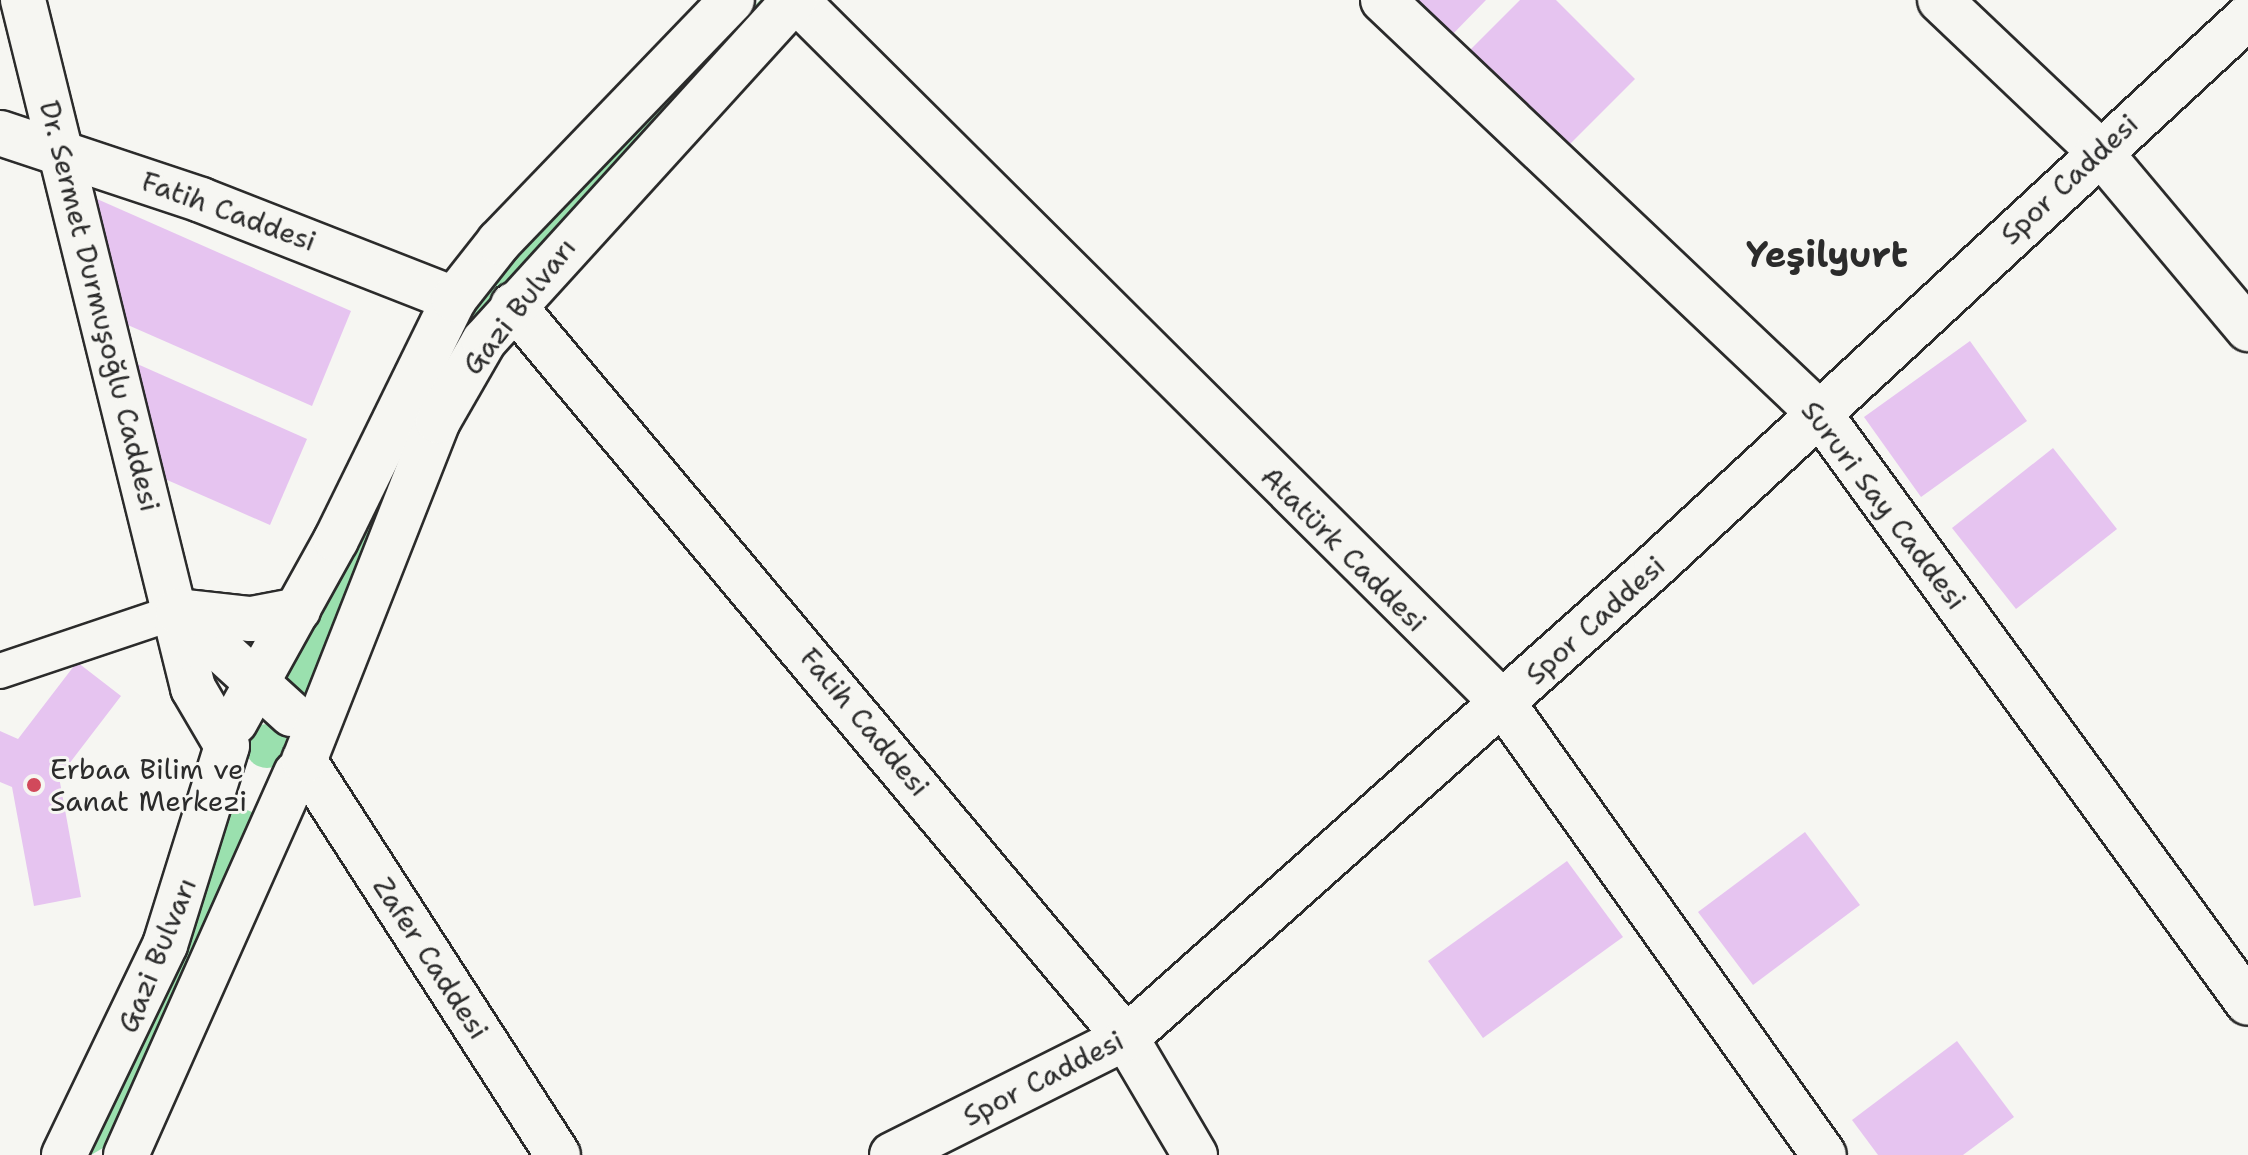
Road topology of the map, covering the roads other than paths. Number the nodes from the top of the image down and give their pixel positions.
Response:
1 (23, 0) edge
2 (732, 0) edge
3 (795, 0) edge
4 (1383, 0) edge
5 (1940, 0) edge
6 (2248, 17) edge
7 (0, 133) edge
8 (2098, 150) junction
9 (60, 151) junction
10 (454, 299) junction
11 (513, 305) junction
12 (2248, 329) edge
13 (1819, 413) junction
14 (298, 610) junction
15 (178, 611) junction
16 (0, 671) edge
17 (256, 685) junction
18 (1503, 703) junction
19 (291, 714) junction
20 (231, 734) junction
21 (300, 767) junction
22 (2248, 1003) edge
23 (1126, 1038) junction
24 (64, 1155) edge
25 (126, 1155) edge
26 (558, 1155) edge
27 (892, 1155) edge
28 (1195, 1155) edge
29 (1824, 1155) edge

1 - 9 street, Dr. Sermet Durmuşoğlu Caddesi
2 - 10 street, Gazi Bulvarı
3 - 11 street, Gazi Bulvarı
3 - 18 street, Atatürk Caddesi
4 - 13 street, Sururi Say Caddesi
5 - 8 street
6 - 8 street, Spor Caddesi
7 - 9 street, Fatih Caddesi
8 - 12 street
8 - 13 street, Spor Caddesi
9 - 10 street, Fatih Caddesi
9 - 15 street, Dr. Sermet Durmuşoğlu Caddesi
10 - 14 street, Gazi Bulvarı
11 - 21 street, Gazi Bulvarı
11 - 23 street, Fatih Caddesi
13 - 18 street, Spor Caddesi
13 - 22 street, Sururi Say Caddesi
14 - 15 street
14 - 17 street, Gazi Bulvarı
15 - 16 street
15 - 17 street
15 - 20 street, Dr. Sermet Durmuşoğlu Caddesi
17 - 19 street
17 - 20 street, Gazi Bulvarı
18 - 23 street, Spor Caddesi
18 - 29 street, Atatürk Caddesi
19 - 20 street
19 - 21 street
20 - 21 street
20 - 24 street, Gazi Bulvarı
21 - 25 street, Gazi Bulvarı
21 - 26 street, Zafer Caddesi
23 - 27 street, Spor Caddesi
23 - 28 street, Fatih Caddesi

